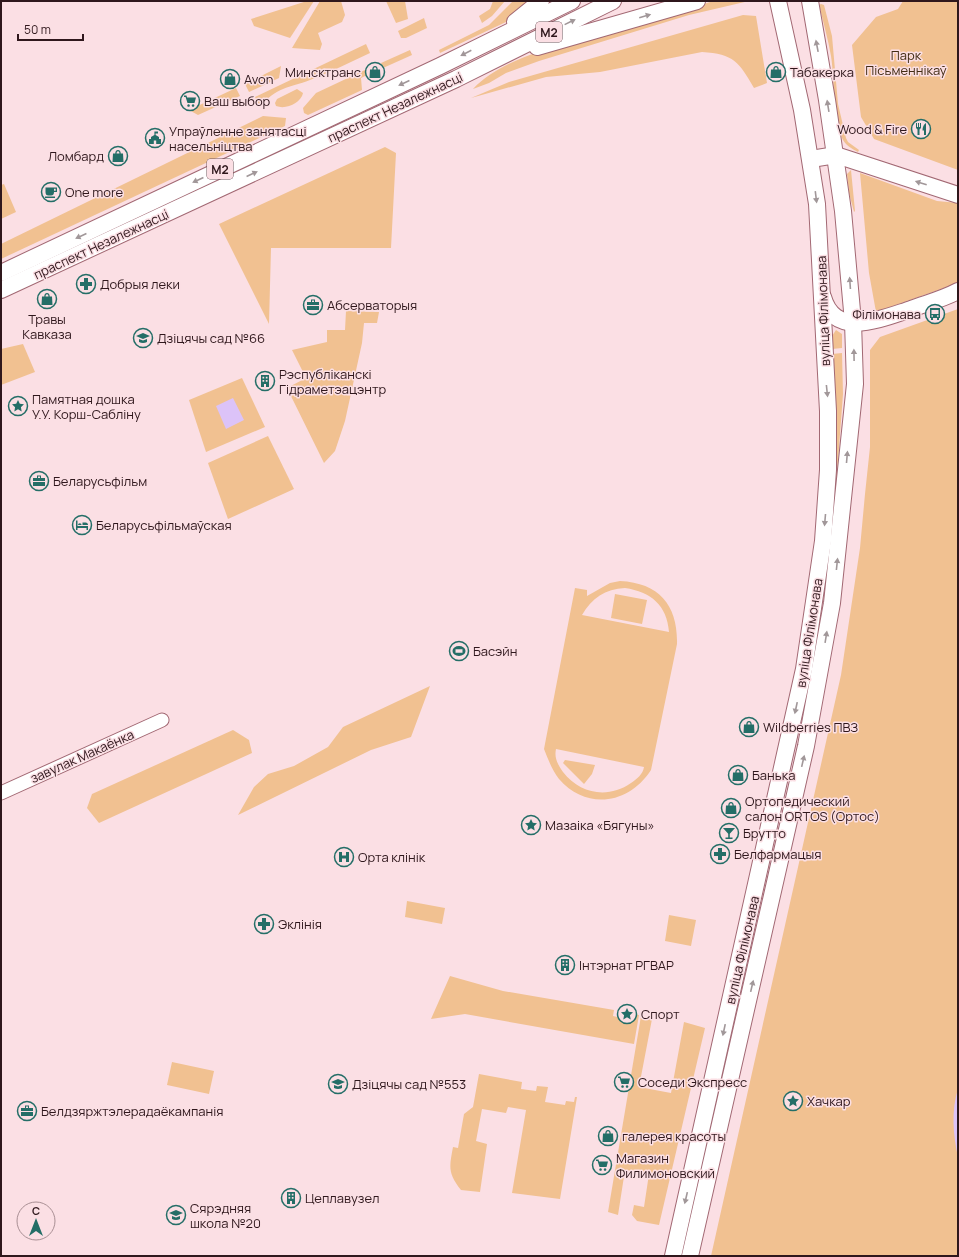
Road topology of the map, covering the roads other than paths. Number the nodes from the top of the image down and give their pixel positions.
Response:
1 (541, 1) edge
2 (572, 1) edge
3 (613, 1) edge
4 (697, 1) edge
5 (778, 1) edge
6 (810, 1) edge
7 (492, 40) junction
8 (485, 64) junction
9 (836, 155) junction
10 (811, 159) junction
11 (958, 195) edge
12 (1, 273) edge
13 (1, 290) edge
14 (958, 292) edge
15 (823, 296) junction
16 (853, 322) junction
17 (815, 600) junction
18 (832, 603) junction
19 (162, 720) dead end
20 (1, 793) edge
21 (730, 1002) junction
22 (747, 1005) junction
23 (707, 1109) junction
24 (723, 1112) junction
25 (673, 1256) edge
26 (690, 1256) edge

1 - 7 main road
2 - 7 main road, праспект Незалежнасці / М2
8 -> 3 main road, праспект Незалежнасці / М2
8 -> 4 main road
5 - 10 main road, вуліца Філімонава
9 -> 6 main road, вуліца Філімонава
7 -> 12 main road, праспект Незалежнасці / М2
13 -> 8 main road, праспект Незалежнасці / М2
9 - 10 main road
11 -> 9 main road
16 -> 9 main road, вуліца Філімонава
10 -> 15 main road, вуліца Філімонава
14 - 16 main road
15 - 16 main road
15 -> 17 main road, вуліца Філімонава
18 -> 16 main road, вуліца Філімонава
17 - 18 main road
17 -> 21 main road, вуліца Філімонава
22 -> 18 main road, вуліца Філімонава
19 - 20 street, завулак Макаёнка
21 - 22 main road
21 -> 23 main road, вуліца Філімонава
22 - 24 main road, вуліца Філімонава
23 - 24 main road
23 -> 25 main road, вуліца Філімонава
24 - 26 main road, вуліца Філімонава

